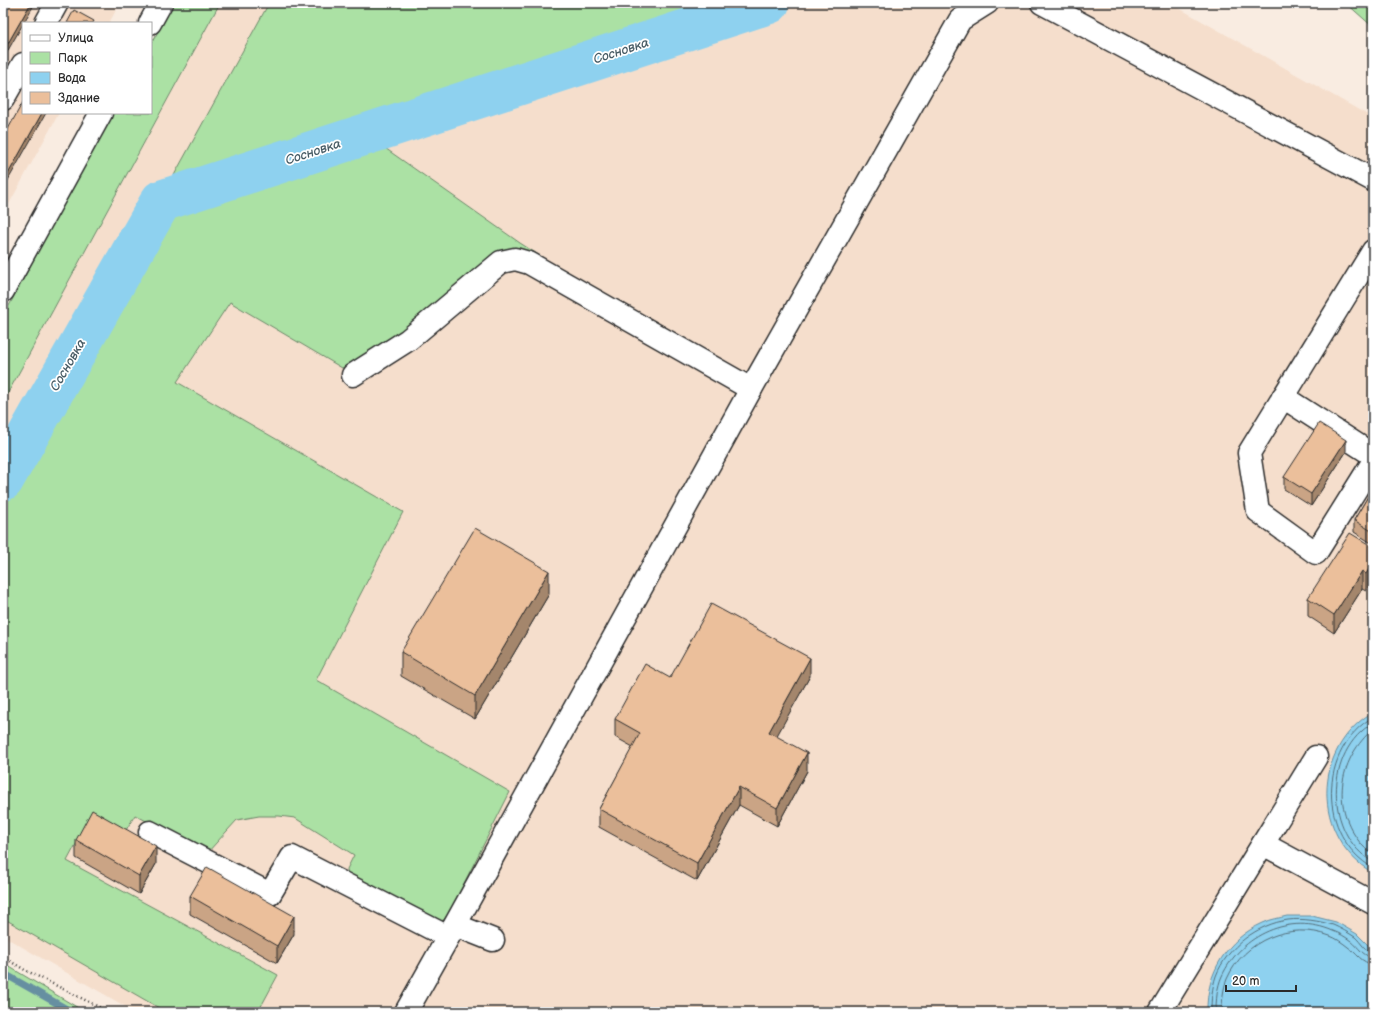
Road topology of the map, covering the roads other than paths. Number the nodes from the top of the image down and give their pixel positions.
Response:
1 (57, 3) edge
2 (161, 3) edge
3 (987, 3) edge
4 (1042, 3) edge
5 (47, 22) edge
6 (151, 22) edge
7 (22, 66) edge
8 (3, 99) edge
9 (100, 114) edge
10 (1373, 180) edge
11 (1373, 251) edge
12 (3, 291) edge
13 (353, 375) dead end
14 (751, 389) junction
15 (1283, 397) junction
16 (1373, 455) edge
17 (1373, 462) edge
18 (1316, 757) dead end
19 (150, 832) dead end
20 (1263, 844) junction
21 (1373, 903) edge
22 (452, 931) junction
23 (493, 940) dead end
24 (406, 1012) edge
25 (1160, 1012) edge

1 - 5 street
2 - 6 street
3 - 14 street
4 - 10 street
7 - 8 street
9 - 12 street
11 - 15 street
13 - 14 street
14 - 22 street
15 - 16 street
15 - 17 street
18 - 20 street
19 - 22 street
20 - 21 street
20 - 25 street
22 - 23 street
22 - 24 street

